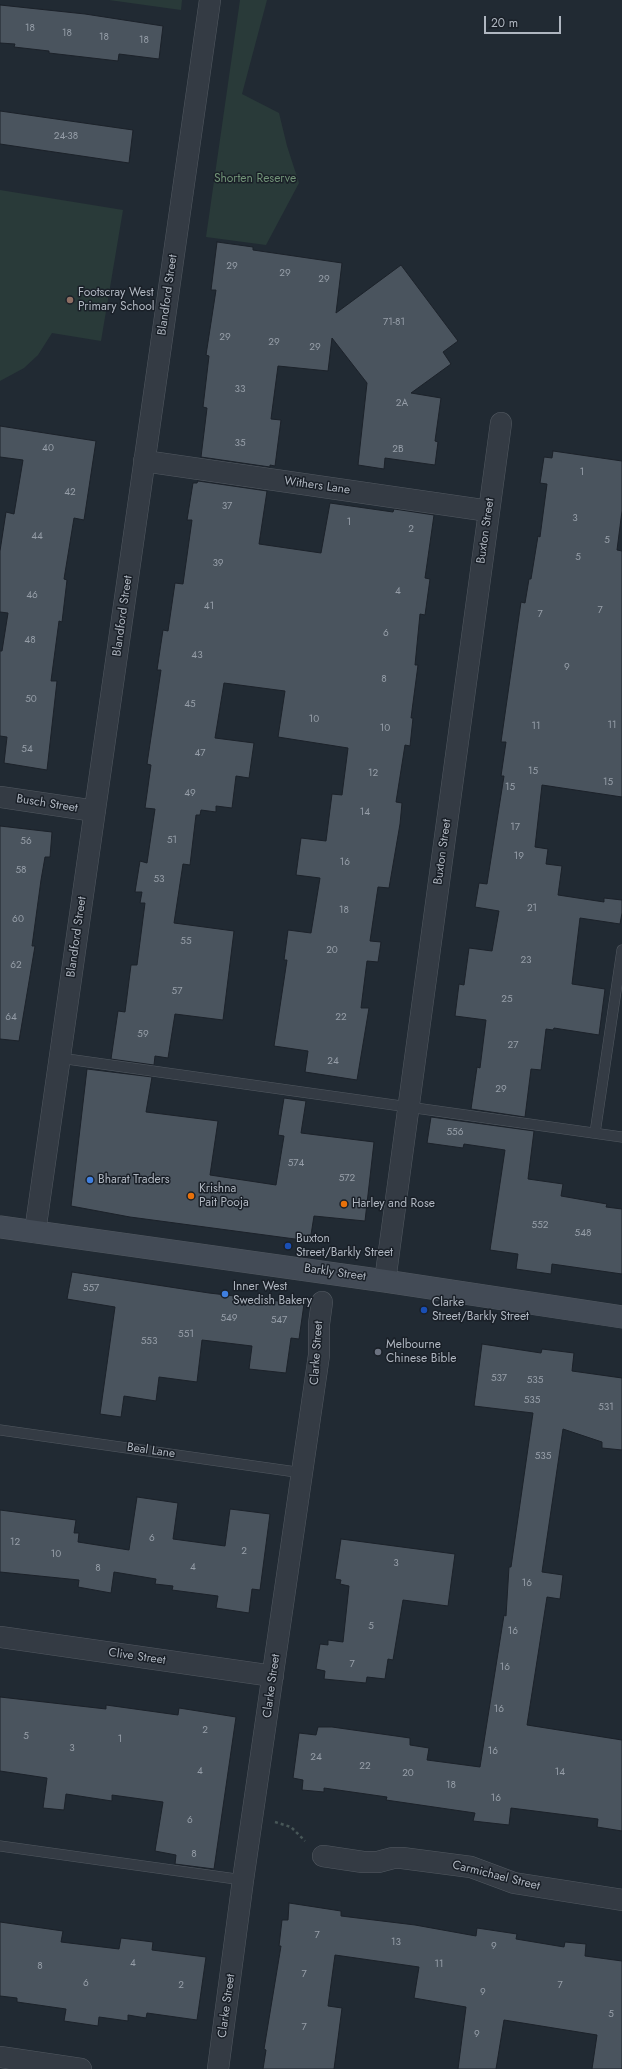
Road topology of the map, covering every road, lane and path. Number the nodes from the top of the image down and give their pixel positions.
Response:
1 (210, 0) edge
2 (502, 423) dead end
3 (144, 461) junction
4 (489, 511) junction
5 (0, 797) edge
6 (95, 811) junction
7 (622, 950) edge
8 (60, 1058) junction
9 (408, 1107) junction
10 (596, 1133) junction
11 (622, 1137) edge
12 (0, 1227) edge
13 (35, 1232) junction
14 (385, 1280) junction
15 (322, 1302) dead end
16 (622, 1317) edge
17 (0, 1430) edge
18 (303, 1473) junction
19 (0, 1637) edge
20 (273, 1676) junction
21 (252, 1818) junction
22 (0, 1846) edge
23 (323, 1856) joint
24 (243, 1880) junction
25 (622, 1900) edge
26 (0, 2057) edge
27 (81, 2069) edge
28 (218, 2069) edge

1 - 3 street, Blandford Street
2 - 4 street, Buxton Street
3 - 4 street, Withers Lane
3 - 6 street, Blandford Street
4 - 9 street, Buxton Street
5 - 6 street, Busch Street
6 - 8 street, Blandford Street
7 - 10 lane
8 - 9 lane
8 - 13 street, Blandford Street
9 - 10 lane
9 - 14 street, Buxton Street
10 - 11 lane
12 - 13 street, Barkly Street
13 - 14 street, Barkly Street
14 - 16 street, Barkly Street
15 - 18 street, Clarke Street
17 - 18 lane, Beal Lane
18 - 20 street, Clarke Street
19 - 20 street, Clive Street
20 - 21 street, Clarke Street
21 - 23 path
21 - 24 street, Clarke Street
22 - 24 lane
23 - 25 street, Carmichael Street
24 - 28 street, Clarke Street
26 - 27 street

